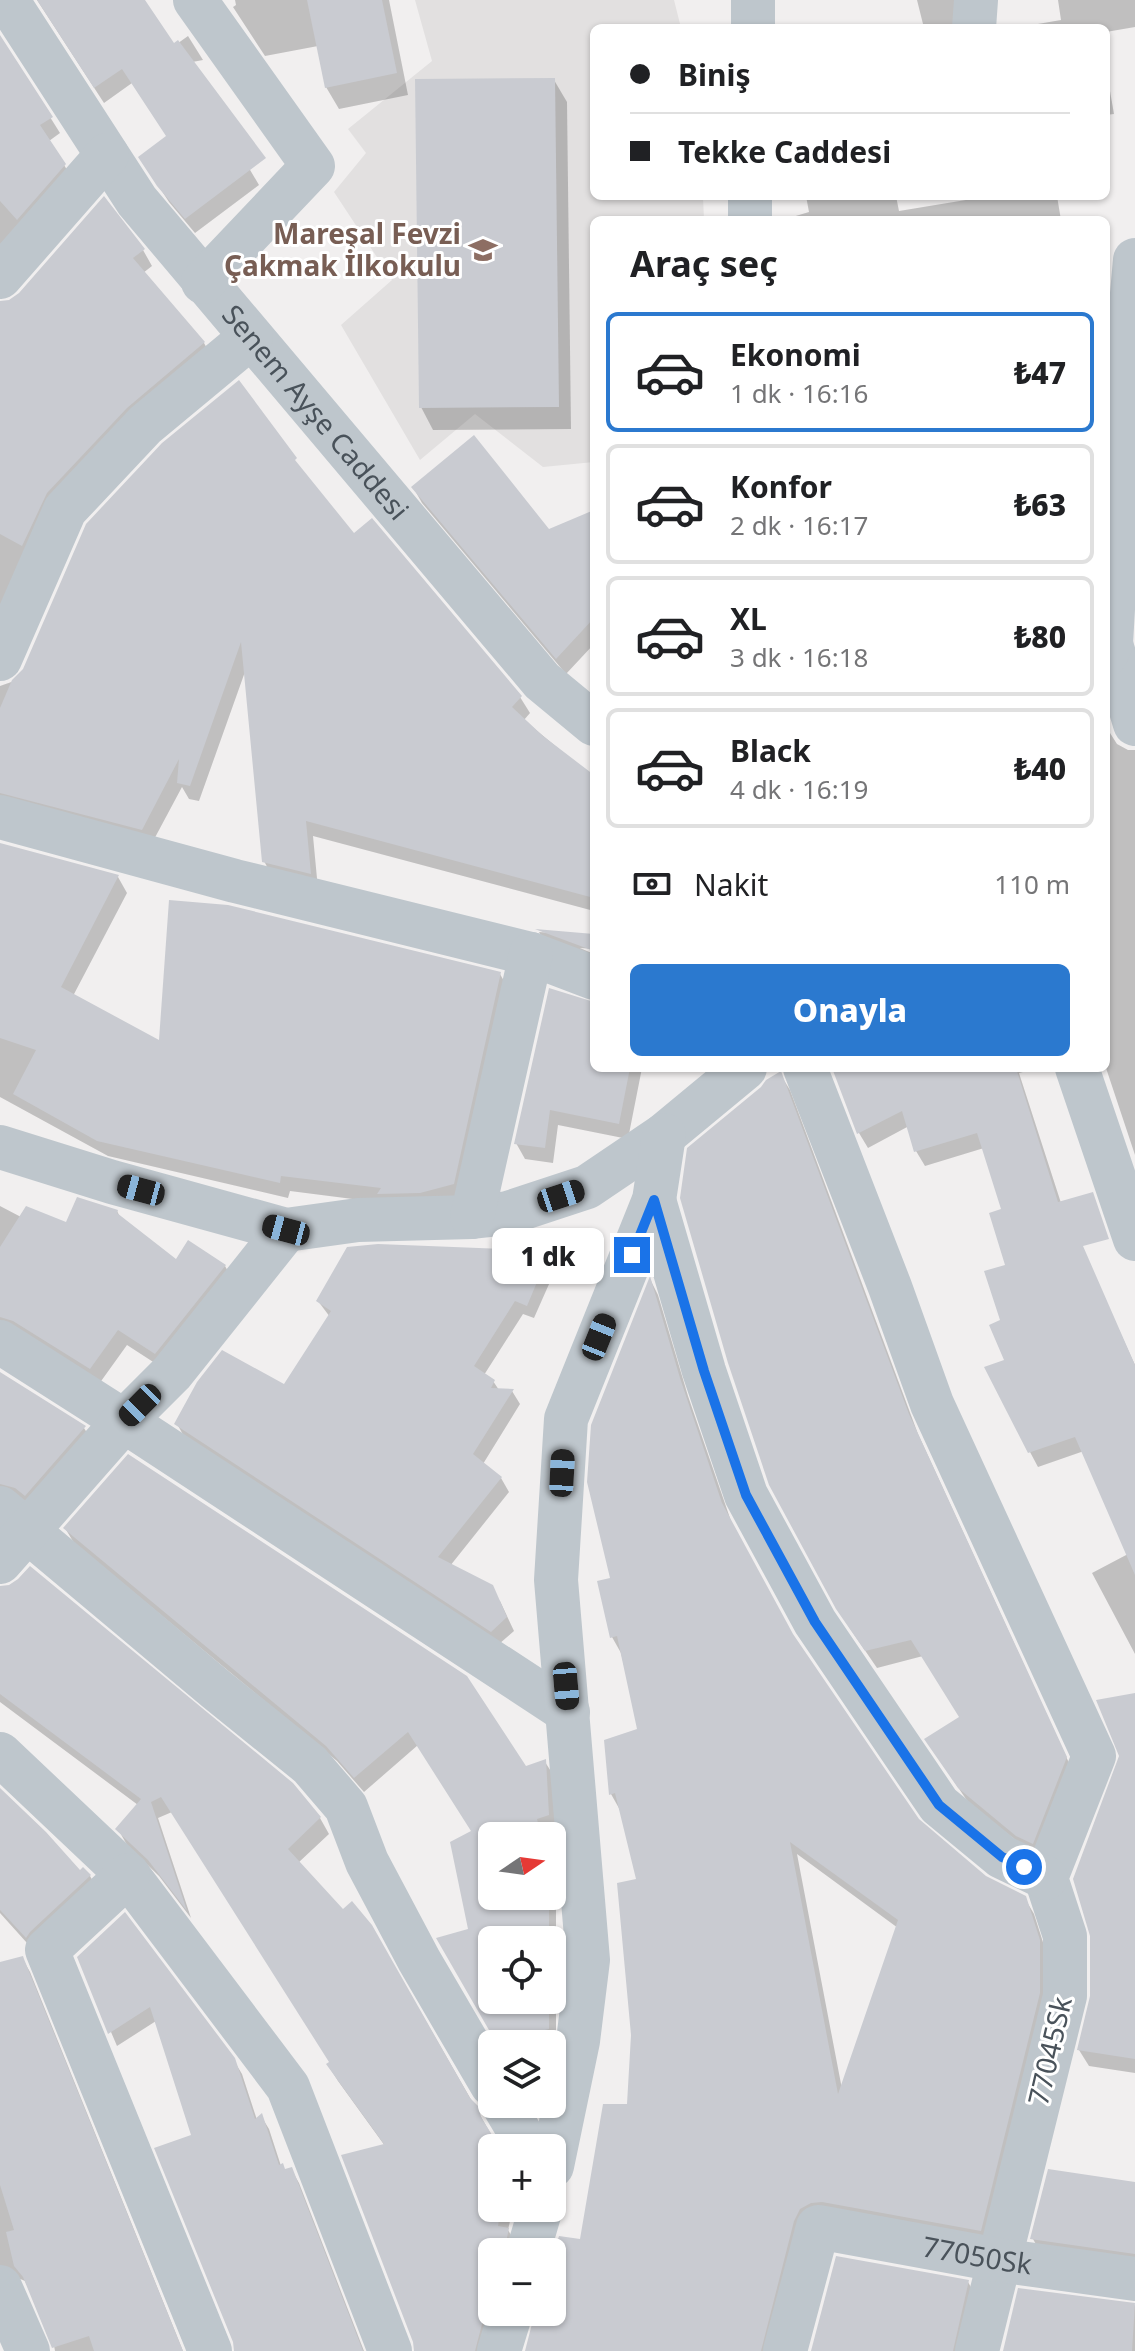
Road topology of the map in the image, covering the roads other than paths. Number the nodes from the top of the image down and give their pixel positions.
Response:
1 (7, 0) edge
2 (195, 0) edge
3 (753, 0) edge
4 (976, 0) edge
5 (753, 24) edge
6 (974, 24) edge
7 (107, 155) junction
8 (1135, 260) edge
9 (0, 277) edge
10 (203, 282) junction
11 (1132, 322) edge
12 (251, 337) junction
13 (1110, 636) edge
14 (1110, 653) edge
15 (0, 659) edge
16 (590, 721) edge
17 (1135, 724) edge
18 (0, 817) edge
19 (531, 954) junction
20 (590, 976) edge
21 (740, 1072) edge
22 (807, 1072) edge
23 (1078, 1072) edge
24 (664, 1135) junction
25 (0, 1147) edge
26 (654, 1200) junction
27 (472, 1217) junction
28 (286, 1230) junction
29 (1135, 1239) edge
30 (0, 1342) edge
31 (124, 1421) junction
32 (10, 1534) edge
33 (568, 1712) junction
34 (0, 1754) edge
35 (128, 1875) junction
36 (1046, 1878) junction
37 (478, 2060) edge
38 (559, 2134) edge
39 (998, 2260) junction
40 (1135, 2279) edge
41 (0, 2287) edge
42 (507, 2326) edge
43 (28, 2351) edge
44 (210, 2351) edge
45 (390, 2351) edge
46 (499, 2351) edge
47 (785, 2351) edge
48 (977, 2351) edge

1 - 7 street, Senem Ayşe Caddesi
2 - 10 street
3 - 5 street
4 - 6 street
7 - 9 street
7 - 10 street, Senem Ayşe Caddesi
8 - 11 street
10 - 12 street, Senem Ayşe Caddesi
11 - 13 street
12 - 15 street
12 - 16 street, Senem Ayşe Caddesi
14 - 17 street
18 - 19 street
19 - 20 street
19 - 27 street
21 - 24 street
22 - 36 street
23 - 29 street
24 - 26 street
24 - 27 street
25 - 28 street
26 - 33 street
26 - 36 street
27 - 28 street
28 - 31 street
30 - 31 street
31 - 32 street
31 - 33 street
32 - 37 street
33 - 38 street
34 - 35 street
35 - 44 street
35 - 45 street
36 - 39 street, 77045Sk
39 - 40 street, 77050Sk
39 - 47 street, 77050Sk
39 - 48 street, 77045Sk
41 - 43 street
42 - 46 street

